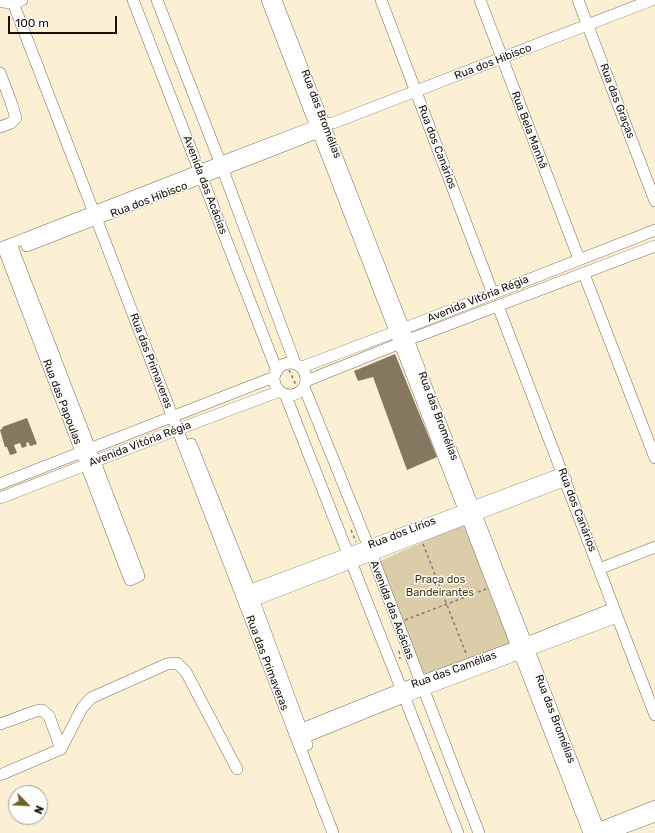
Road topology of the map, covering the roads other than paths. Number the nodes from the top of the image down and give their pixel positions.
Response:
1 (134, 0) edge
2 (157, 0) edge
3 (267, 0) edge
4 (276, 0) edge
5 (381, 0) edge
6 (480, 0) edge
7 (578, 0) edge
8 (652, 0) edge
9 (12, 1) edge
10 (588, 25) junction
11 (502, 58) junction
12 (0, 73) edge
13 (416, 91) junction
14 (0, 127) edge
15 (324, 127) junction
16 (222, 166) junction
17 (201, 174) junction
18 (655, 201) edge
19 (99, 214) junction
20 (655, 230) edge
21 (655, 246) edge
22 (9, 249) joint
23 (578, 259) junction
24 (584, 274) junction
25 (493, 294) junction
26 (498, 306) junction
27 (399, 330) junction
28 (404, 342) junction
29 (299, 365) junction
30 (275, 374) junction
31 (305, 384) junction
32 (283, 393) junction
33 (175, 415) junction
34 (180, 428) junction
35 (85, 450) junction
36 (655, 458) edge
37 (90, 463) junction
38 (565, 477) junction
39 (0, 484) edge
40 (0, 498) edge
41 (471, 512) junction
42 (655, 547) edge
43 (370, 550) junction
44 (350, 558) junction
45 (599, 569) junction
46 (134, 578) dead end
47 (247, 597) junction
48 (616, 612) junction
49 (522, 649) junction
50 (422, 686) junction
51 (403, 693) junction
52 (655, 715) edge
53 (0, 724) edge
54 (299, 735) junction
55 (61, 749) junction
56 (237, 769) dead end
57 (0, 776) edge
58 (655, 806) edge
59 (655, 816) edge
60 (592, 832) edge
61 (333, 833) edge
62 (341, 833) edge
63 (458, 833) edge
64 (479, 833) edge
65 (610, 833) edge

1 - 17 street, Avenida das Acácias
2 - 16 street, Avenida das Acácias
3 - 15 street, Rua das Bromélias
4 - 15 street, Rua das Bromélias
5 - 13 street, Rua dos Canários
6 - 11 street, Rua Bela Manhã
7 - 10 street, Rua das Graças
8 - 10 street, Rua dos Hibisco
9 - 19 street, Rua das Primaveras
10 - 11 street, Rua dos Hibisco
10 - 18 street, Rua das Graças
11 - 13 street, Rua dos Hibisco
11 - 23 street, Rua Bela Manhã
12 - 14 street
13 - 15 street, Rua dos Hibisco
13 - 25 street, Rua dos Canários
15 - 16 street, Rua dos Hibisco
15 - 27 street, Rua das Bromélias
16 - 17 street, Rua dos Hibisco
16 - 29 street, Avenida das Acácias
17 - 19 street, Rua dos Hibisco
17 - 30 street, Avenida das Acácias
19 - 22 street, Rua dos Hibisco
19 - 33 street, Rua das Primaveras
20 - 23 street, Avenida Vitória Régia
21 - 24 street, Avenida Vitória Régia
22 - 35 street, Rua das Papoulas
23 - 24 street, Rua Bela Manhã
23 - 25 street, Avenida Vitória Régia
24 - 26 street, Avenida Vitória Régia
24 - 36 street
25 - 26 street, Rua dos Canários
25 - 27 street, Avenida Vitória Régia
26 - 28 street, Avenida Vitória Régia
26 - 38 street, Rua dos Canários
27 - 28 street, Rua das Bromélias
27 - 29 street, Avenida Vitória Régia
28 - 31 street, Avenida Vitória Régia
28 - 41 street, Rua das Bromélias
29 - 30 street
29 - 31 street
30 - 32 street
30 - 33 street, Avenida Vitória Régia
31 - 32 street
31 - 43 street, Avenida das Acácias
32 - 34 street, Avenida Vitória Régia
32 - 44 street, Avenida das Acácias
33 - 34 street, Rua das Primaveras
33 - 35 street, Avenida Vitória Régia
34 - 37 street, Avenida Vitória Régia
34 - 47 street, Rua das Primaveras
35 - 37 street, Rua das Papoulas
35 - 39 street, Avenida Vitória Régia
37 - 40 street, Avenida Vitória Régia
37 - 46 street, Rua das Papoulas
38 - 41 street, Rua dos Lírios
38 - 45 street, Rua dos Canários
41 - 43 street, Rua dos Lírios
41 - 43 street, Rua dos Lírios
41 - 49 street, Rua das Bromélias
41 - 49 street, Rua das Bromélias
42 - 45 street
43 - 44 street, Rua dos Lírios
43 - 50 street, Avenida das Acácias
44 - 47 street, Rua dos Lírios
44 - 51 street, Avenida das Acácias
45 - 48 street, Rua dos Canários
47 - 54 street, Rua das Primaveras
48 - 49 street, Rua das Camélias
48 - 52 street, Rua dos Canários
49 - 50 street, Rua das Camélias
49 - 50 street, Rua das Camélias
49 - 60 street, Rua das Bromélias
50 - 51 street, Rua das Camélias
50 - 64 street, Avenida das Acácias
51 - 54 street, Rua das Camélias
51 - 63 street, Avenida das Acácias
53 - 55 street
54 - 61 street, Rua das Primaveras
54 - 62 street, Rua das Primaveras
55 - 56 street
55 - 57 street
58 - 60 street
59 - 65 street

